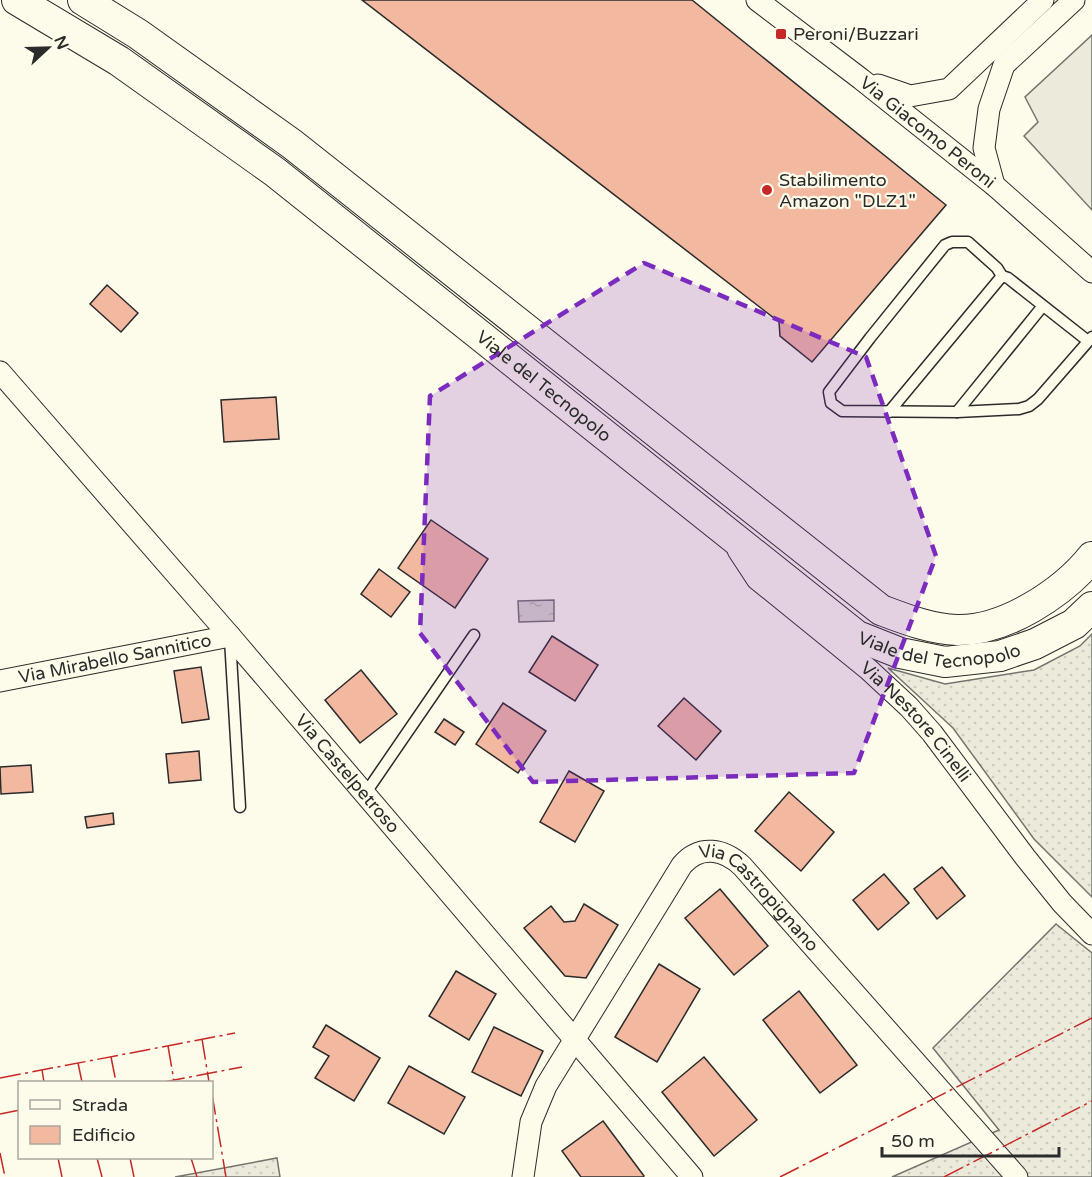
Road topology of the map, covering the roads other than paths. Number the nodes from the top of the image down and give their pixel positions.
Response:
1 (17, 0) edge
2 (83, 0) edge
3 (757, 0) edge
4 (1043, 0) edge
5 (1074, 0) edge
6 (861, 79) junction
7 (994, 185) junction
8 (1092, 272) edge
9 (1002, 276) junction
10 (1042, 306) junction
11 (1090, 339) edge
12 (0, 372) edge
13 (889, 412) junction
14 (957, 412) junction
15 (722, 527) junction
16 (1092, 557) edge
17 (1092, 607) edge
18 (474, 635) dead end
19 (230, 636) junction
20 (0, 681) edge
21 (365, 794) junction
22 (240, 807) dead end
23 (1092, 934) edge
24 (576, 1040) junction
25 (523, 1177) edge
26 (692, 1177) edge
27 (1017, 1177) edge

1 - 15 main road, Viale del Tecnopolo
2 - 16 main road, Viale del Tecnopolo
3 - 6 street, Via Giacomo Peroni
4 - 6 street
5 - 7 street
6 - 7 street, Via Giacomo Peroni
7 - 8 street, Via Giacomo Peroni
9 - 10 lane
9 - 13 lane
9 - 13 lane
10 - 11 lane
10 - 14 lane
11 - 14 lane
12 - 19 street, Via Castelpetroso
13 - 14 lane
15 - 17 main road, Viale del Tecnopolo
15 - 23 street, Via Nestore Cinelli
18 - 21 lane
19 - 20 street, Via Mirabello Sannitico
19 - 21 street, Via Castelpetroso
19 - 22 lane
21 - 24 street, Via Castelpetroso
24 - 25 street, Via Castropignano
24 - 26 street, Via Castelpetroso
24 - 27 street, Via Castropignano

